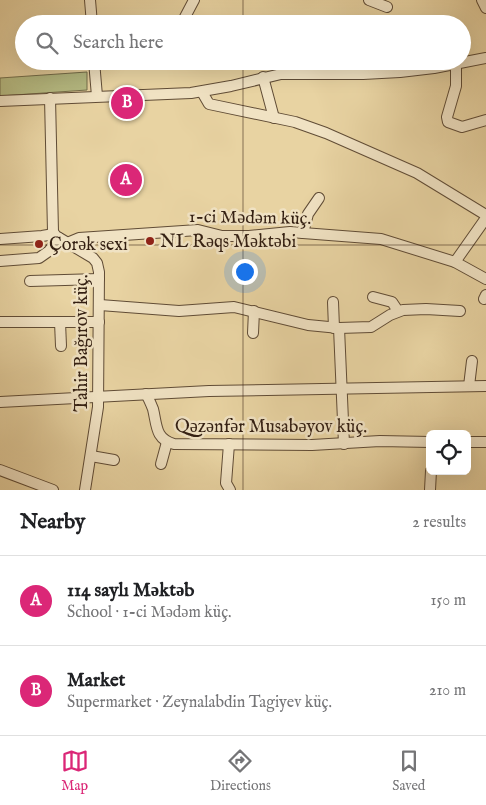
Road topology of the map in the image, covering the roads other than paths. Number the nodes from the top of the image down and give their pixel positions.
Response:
1 (90, 0) edge
2 (194, 0) edge
3 (370, 0) edge
4 (482, 0) edge
5 (387, 7) dead end
6 (486, 8) edge
7 (91, 15) edge
8 (187, 15) edge
9 (486, 58) edge
10 (471, 60) edge
11 (95, 70) edge
12 (417, 70) edge
13 (456, 70) edge
14 (263, 77) junction
15 (202, 92) junction
16 (97, 96) junction
17 (50, 98) junction
18 (0, 100) edge
19 (274, 118) junction
20 (486, 120) edge
21 (319, 198) dead end
22 (486, 216) edge
23 (303, 233) junction
24 (60, 238) junction
25 (0, 239) edge
26 (0, 261) edge
27 (455, 262) junction
28 (99, 279) junction
29 (486, 279) edge
30 (30, 281) dead end
31 (373, 297) dead end
32 (333, 302) dead end
33 (100, 306) junction
34 (254, 311) junction
35 (398, 311) junction
36 (460, 311) dead end
37 (0, 322) edge
38 (60, 322) junction
39 (99, 322) junction
40 (336, 328) junction
41 (253, 333) dead end
42 (61, 346) dead end
43 (472, 361) dead end
44 (469, 386) junction
45 (486, 386) edge
46 (341, 388) junction
47 (146, 394) junction
48 (99, 396) junction
49 (0, 402) edge
50 (166, 442) junction
51 (426, 442) edge
52 (471, 442) edge
53 (486, 442) edge
54 (229, 444) junction
55 (344, 444) junction
56 (91, 456) junction
57 (114, 460) dead end
58 (161, 464) dead end
59 (0, 470) edge
60 (431, 475) edge
61 (26, 480) junction
62 (20, 490) edge
63 (53, 490) edge
64 (85, 490) edge
65 (230, 490) edge
66 (430, 490) edge

1 - 7 street
2 - 8 street
3 - 5 street
4 - 6 street
9 - 10 street
11 - 16 street
12 - 14 street
13 - 20 street
14 - 15 street
14 - 19 street
15 - 16 street
15 - 19 street
16 - 17 street
17 - 18 street
17 - 24 street
19 - 22 street
21 - 23 street
22 - 27 street
23 - 24 street, 1-ci Mədəm küç.
23 - 27 street, 1-ci Mədəm küç.
24 - 25 street, 1-ci Mədəm küç.
24 - 26 street
24 - 28 street, Tahir Bağırov küç.
27 - 29 street, 1-ci Mədəm küç.
28 - 30 street
28 - 33 street, Tahir Bağırov küç.
31 - 35 street
32 - 40 street
33 - 34 street
33 - 39 street, Tahir Bağırov küç.
34 - 40 street
34 - 41 street
35 - 36 street
35 - 40 street
37 - 38 street
38 - 39 street
38 - 42 street
39 - 48 street, Tahir Bağırov küç.
40 - 46 street
43 - 44 street
44 - 45 street
44 - 46 street
46 - 47 street
46 - 55 street
47 - 48 street
47 - 50 street, Qəzənfər Musabəyov küç.
48 - 49 street
48 - 56 street, Tahir Bağırov küç.
50 - 54 street, Qəzənfər Musabəyov küç.
50 - 58 street
51 - 55 street, Qəzənfər Musabəyov küç.
52 - 53 street
54 - 55 street, Qəzənfər Musabəyov küç.
54 - 65 street
56 - 57 street
56 - 64 street, Tahir Bağırov küç.
59 - 61 street
60 - 66 street
61 - 62 street
61 - 63 street

